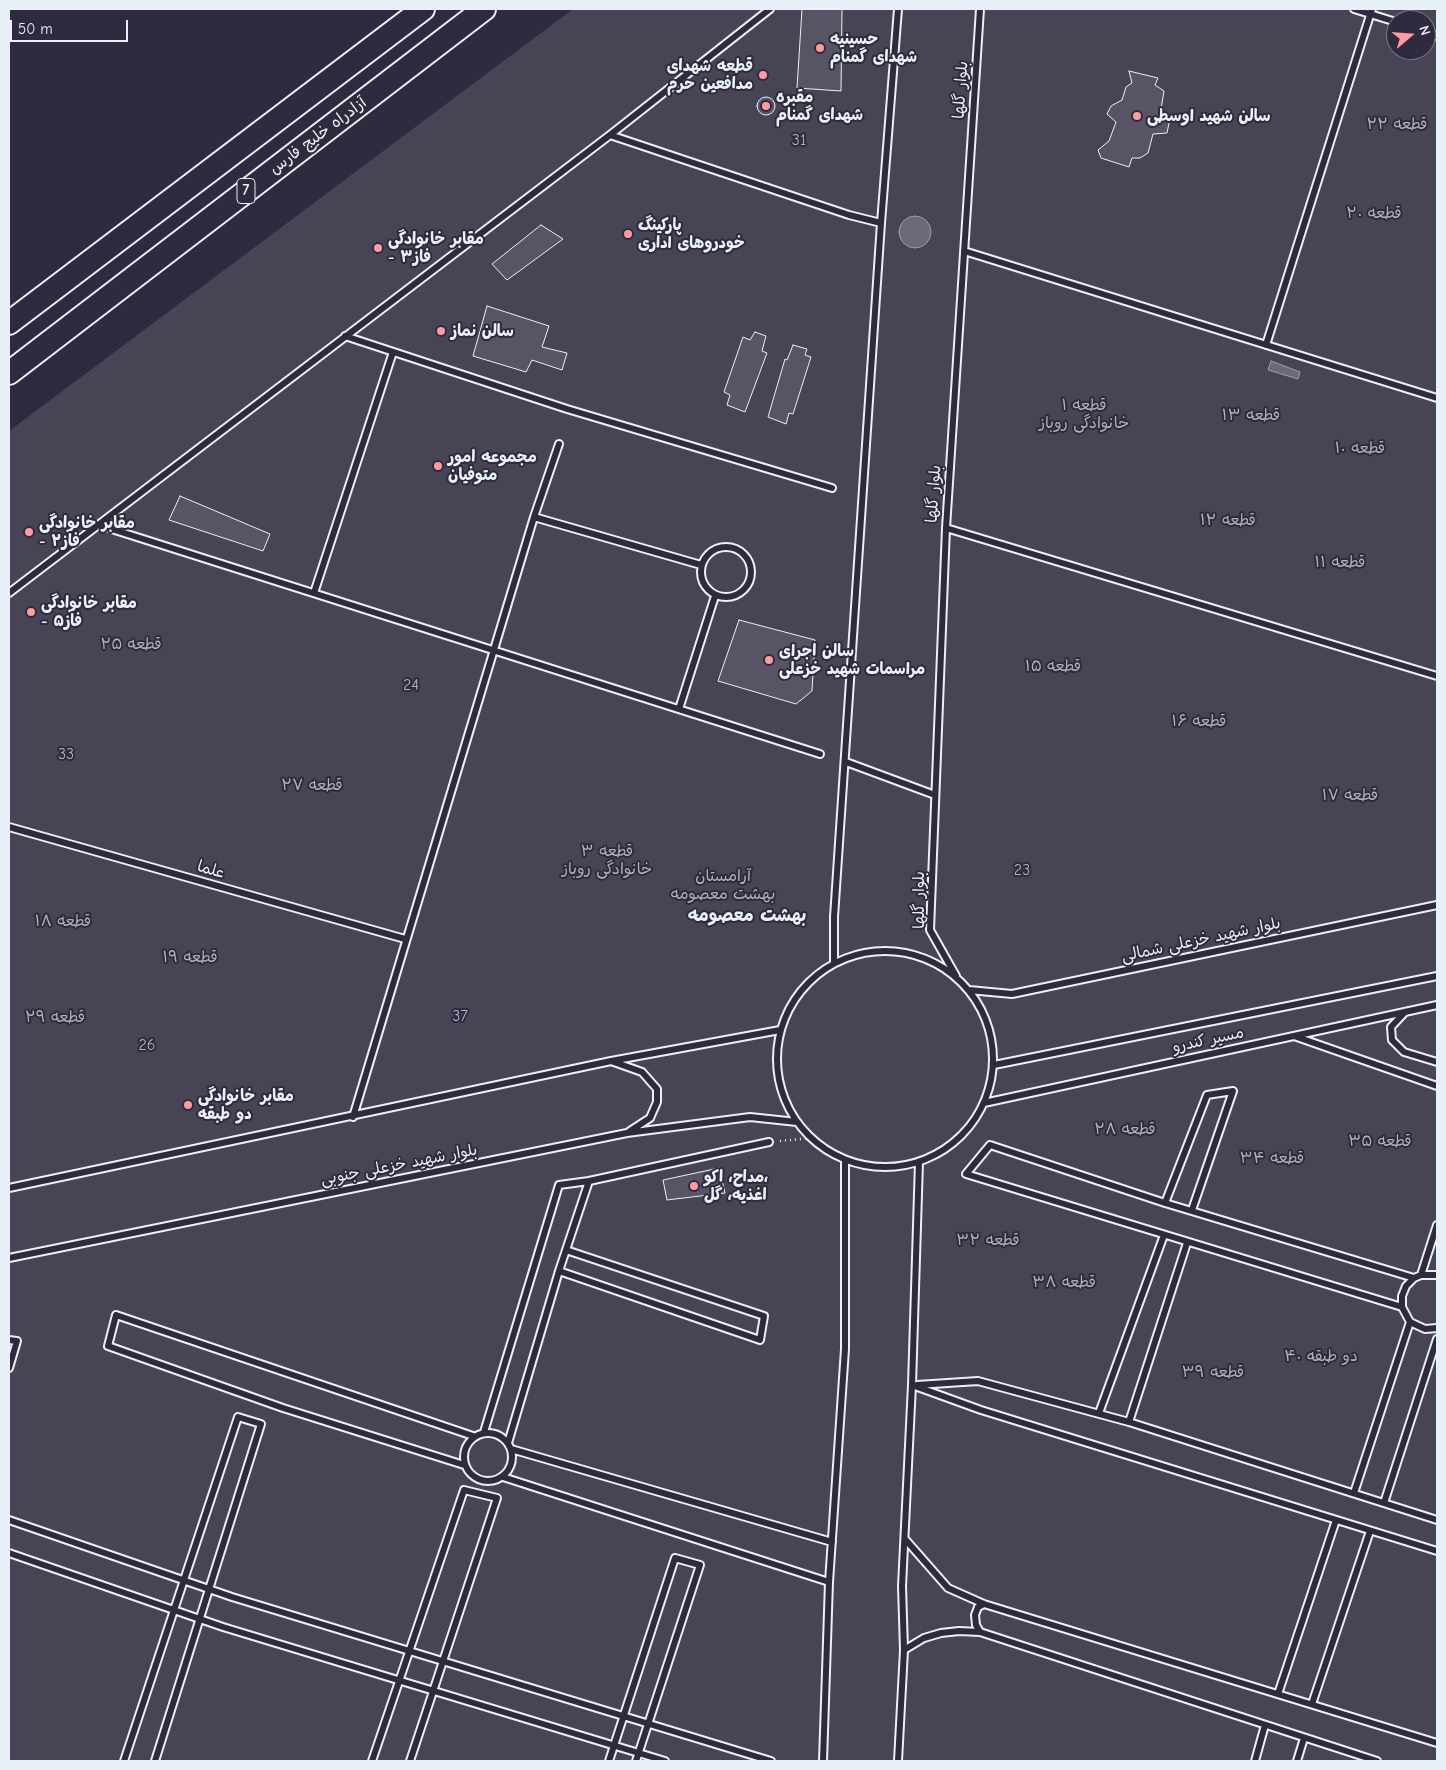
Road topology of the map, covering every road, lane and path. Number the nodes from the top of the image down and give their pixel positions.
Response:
1 (423, 9) edge
2 (484, 9) edge
3 (770, 9) edge
4 (898, 9) edge
5 (980, 9) edge
6 (1354, 9) edge
7 (1371, 11) edge
8 (1386, 18) edge
9 (610, 135) junction
10 (881, 223) junction
11 (964, 251) junction
12 (9, 323) edge
13 (345, 336) junction
14 (1266, 345) junction
15 (393, 352) junction
16 (9, 373) edge
17 (1437, 398) edge
18 (559, 444) dead end
19 (832, 488) dead end
20 (534, 517) junction
21 (99, 525) junction
22 (946, 528) junction
23 (701, 565) junction
24 (9, 593) edge
25 (314, 593) junction
26 (715, 596) junction
27 (493, 650) junction
28 (1437, 676) edge
29 (679, 709) junction
30 (820, 754) dead end
31 (846, 762) junction
32 (935, 795) junction
33 (9, 828) edge
34 (1437, 905) edge
35 (405, 940) junction
36 (834, 962) junction
37 (956, 976) junction
38 (1437, 976) edge
39 (969, 990) junction
40 (1437, 1005) edge
41 (1405, 1012) junction
42 (780, 1030) junction
43 (1292, 1035) junction
44 (611, 1061) junction
45 (1437, 1062) edge
46 (994, 1065) junction
47 (1437, 1086) edge
48 (984, 1102) junction
49 (353, 1117) junction
50 (797, 1122) junction
51 (627, 1133) junction
52 (811, 1138) junction
53 (769, 1142) joint
54 (845, 1160) junction
55 (919, 1162) junction
56 (589, 1181) junction
57 (9, 1188) edge
58 (1165, 1203) junction
59 (1192, 1210) junction
60 (1437, 1225) edge
61 (1164, 1235) junction
62 (1187, 1243) junction
63 (566, 1250) junction
64 (9, 1258) edge
65 (559, 1271) junction
66 (1437, 1275) edge
67 (1417, 1276) junction
68 (1402, 1307) junction
69 (1410, 1322) junction
70 (1437, 1328) edge
71 (1437, 1339) edge
72 (9, 1340) edge
73 (9, 1368) edge
74 (912, 1385) junction
75 (1099, 1413) junction
76 (1128, 1422) junction
77 (484, 1432) junction
78 (473, 1436) junction
79 (510, 1446) junction
80 (464, 1465) junction
81 (503, 1477) junction
82 (1354, 1493) junction
83 (1384, 1503) junction
84 (9, 1520) edge
85 (1336, 1520) junction
86 (1437, 1520) edge
87 (1370, 1530) junction
88 (904, 1539) junction
89 (832, 1542) junction
90 (1437, 1551) edge
91 (9, 1553) edge
92 (184, 1580) junction
93 (829, 1582) junction
94 (209, 1589) junction
95 (984, 1604) junction
96 (174, 1610) junction
97 (200, 1619) junction
98 (980, 1632) junction
99 (904, 1650) junction
100 (409, 1651) junction
101 (443, 1661) junction
102 (399, 1680) junction
103 (433, 1691) junction
104 (1278, 1694) junction
105 (1312, 1704) junction
106 (624, 1716) junction
107 (648, 1724) junction
108 (1265, 1725) junction
109 (1304, 1738) junction
110 (1437, 1743) edge
111 (614, 1746) junction
112 (639, 1753) junction
113 (124, 1761) edge
114 (155, 1761) edge
115 (372, 1761) edge
116 (410, 1761) edge
117 (609, 1761) edge
118 (636, 1761) edge
119 (665, 1761) edge
120 (771, 1761) edge
121 (824, 1761) edge
122 (898, 1761) edge
123 (1255, 1761) edge
124 (1297, 1761) edge
125 (1377, 1761) edge

1 - 12 highway, 7
2 - 16 highway, آزادراه خلیج فارس / 7
3 - 9 lane
4 - 10 lane
5 - 11 lane, بلوار گلها
6 - 7 lane
7 - 8 lane
7 - 14 lane
9 - 10 lane
9 - 13 lane
10 - 31 lane
11 - 14 lane
11 - 22 lane, بلوار گلها
13 - 15 lane
13 - 21 lane
14 - 17 lane
15 - 19 lane
15 - 25 lane
18 - 20 lane
20 - 23 lane
20 - 27 lane
21 - 24 lane
21 - 25 lane
22 - 28 lane
22 - 32 lane, بلوار گلها
23 - 26 lane
23 - 26 lane
25 - 27 lane
26 - 29 lane
27 - 29 lane
27 - 35 lane
29 - 30 lane
31 - 32 lane
31 - 36 lane
32 - 37 lane, بلوار گلها
33 - 35 lane, علما
34 - 39 lane, بلوار شهید خزعلی شمالی
35 - 49 lane
36 - 37 lane
36 - 42 lane
37 - 39 lane
38 - 46 lane
39 - 46 lane
40 - 41 lane, مسیر کندرو
41 - 43 lane, مسیر کندرو
41 - 45 lane
42 - 44 lane
42 - 50 lane
43 - 47 lane
43 - 48 lane, مسیر کندرو
44 - 49 lane
44 - 51 lane
46 - 48 lane
48 - 55 lane
49 - 57 lane
50 - 51 lane, بلوار شهید خزعلی جنوبی
50 - 52 lane
51 - 64 lane, بلوار شهید خزعلی جنوبی
52 - 53 path
52 - 54 lane
53 - 56 lane
54 - 55 lane
54 - 89 lane
55 - 74 lane
56 - 63 lane
56 - 77 lane
58 - 59 lane
58 - 59 lane
58 - 61 lane
59 - 67 lane
60 - 67 lane
61 - 62 lane
61 - 75 lane
62 - 68 lane
62 - 76 lane
63 - 65 lane
63 - 65 lane
65 - 79 lane
66 - 67 lane
67 - 68 lane
68 - 69 lane
69 - 70 lane
69 - 82 lane
71 - 83 lane
72 - 73 lane
74 - 75 lane
74 - 85 lane
74 - 88 lane
75 - 76 lane
76 - 82 lane
77 - 78 lane
77 - 79 lane
78 - 80 lane
78 - 80 lane
79 - 81 lane
79 - 89 lane
80 - 81 lane
81 - 93 lane
82 - 83 lane
83 - 86 lane
84 - 92 lane
85 - 87 lane
85 - 104 lane
87 - 90 lane
87 - 105 lane
88 - 95 lane
88 - 99 lane
89 - 93 lane
91 - 96 lane
92 - 94 lane
92 - 94 lane
92 - 96 lane
93 - 121 lane
94 - 97 lane
94 - 100 lane
95 - 98 lane
95 - 104 lane
96 - 97 lane
96 - 113 lane
97 - 102 lane
97 - 114 lane
98 - 99 lane
98 - 108 lane
99 - 122 lane
100 - 101 lane
100 - 101 lane
100 - 102 lane
101 - 103 lane
101 - 106 lane
102 - 103 lane
102 - 115 lane
103 - 111 lane
103 - 116 lane
104 - 105 lane
105 - 110 lane
106 - 107 lane
106 - 107 lane
106 - 111 lane
107 - 112 lane
107 - 120 lane
108 - 109 lane
108 - 123 lane
109 - 124 lane
109 - 125 lane
111 - 112 lane
111 - 117 lane
112 - 118 lane
112 - 119 lane

